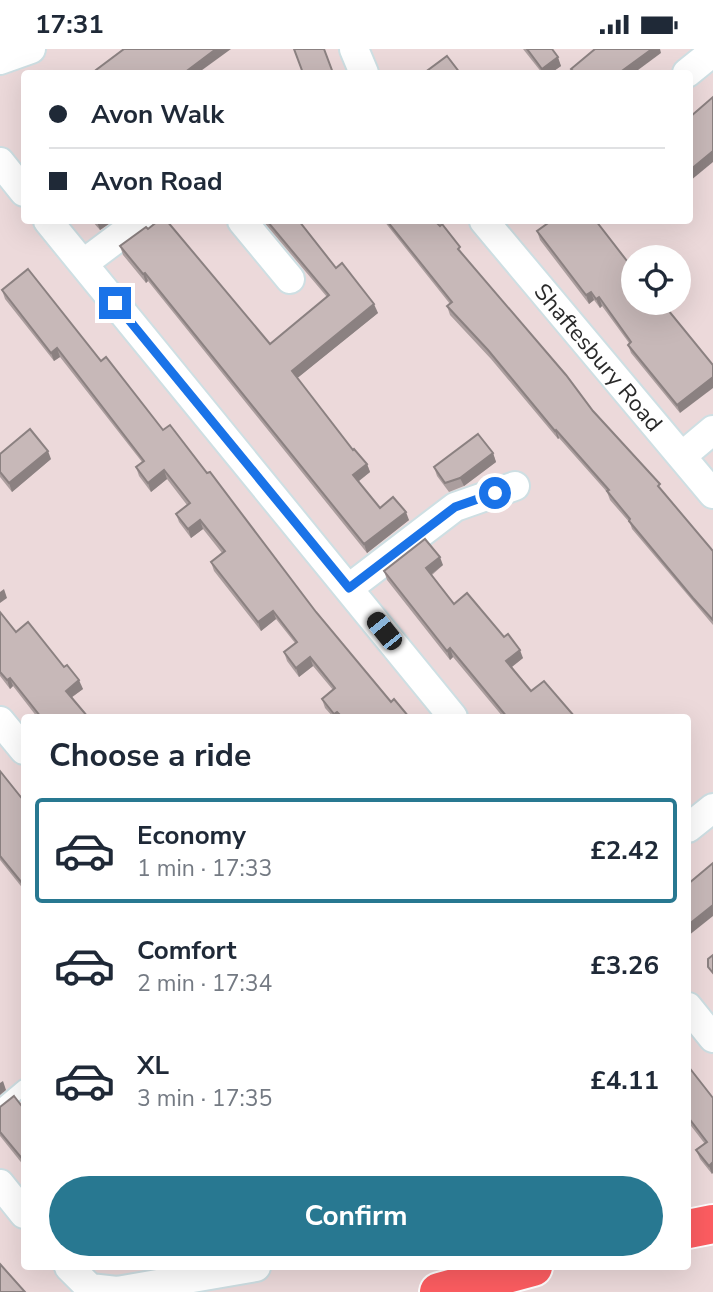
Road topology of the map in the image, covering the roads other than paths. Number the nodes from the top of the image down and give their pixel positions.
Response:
1 (31, 49) edge
2 (354, 49) edge
3 (713, 52) edge
4 (0, 61) edge
5 (363, 70) edge
6 (691, 70) edge
7 (0, 162) edge
8 (21, 188) edge
9 (51, 224) edge
10 (136, 224) edge
11 (244, 224) edge
12 (497, 225) edge
13 (84, 263) junction
14 (290, 279) dead end
15 (713, 430) edge
16 (682, 456) junction
17 (515, 486) dead end
18 (713, 494) edge
19 (349, 588) junction
20 (451, 714) edge
21 (0, 721) edge
22 (21, 746) edge
23 (713, 808) edge
24 (691, 826) edge
25 (21, 1090) edge
26 (0, 1107) edge
27 (0, 1184) edge
28 (21, 1210) edge
29 (713, 1224) edge
30 (691, 1228) edge
31 (72, 1270) edge
32 (238, 1270) edge
33 (522, 1270) edge
34 (439, 1292) edge

1 - 4 street
2 - 5 street
3 - 6 street
7 - 8 street
9 - 13 street
10 - 13 street
11 - 14 street
12 - 16 street, Shaftesbury Road
13 - 19 street
15 - 16 street
16 - 18 street, Shaftesbury Road
17 - 19 street
19 - 20 street
21 - 22 street
23 - 24 street
25 - 26 lane
27 - 28 street
29 - 30 highway
31 - 32 street
33 - 34 highway

